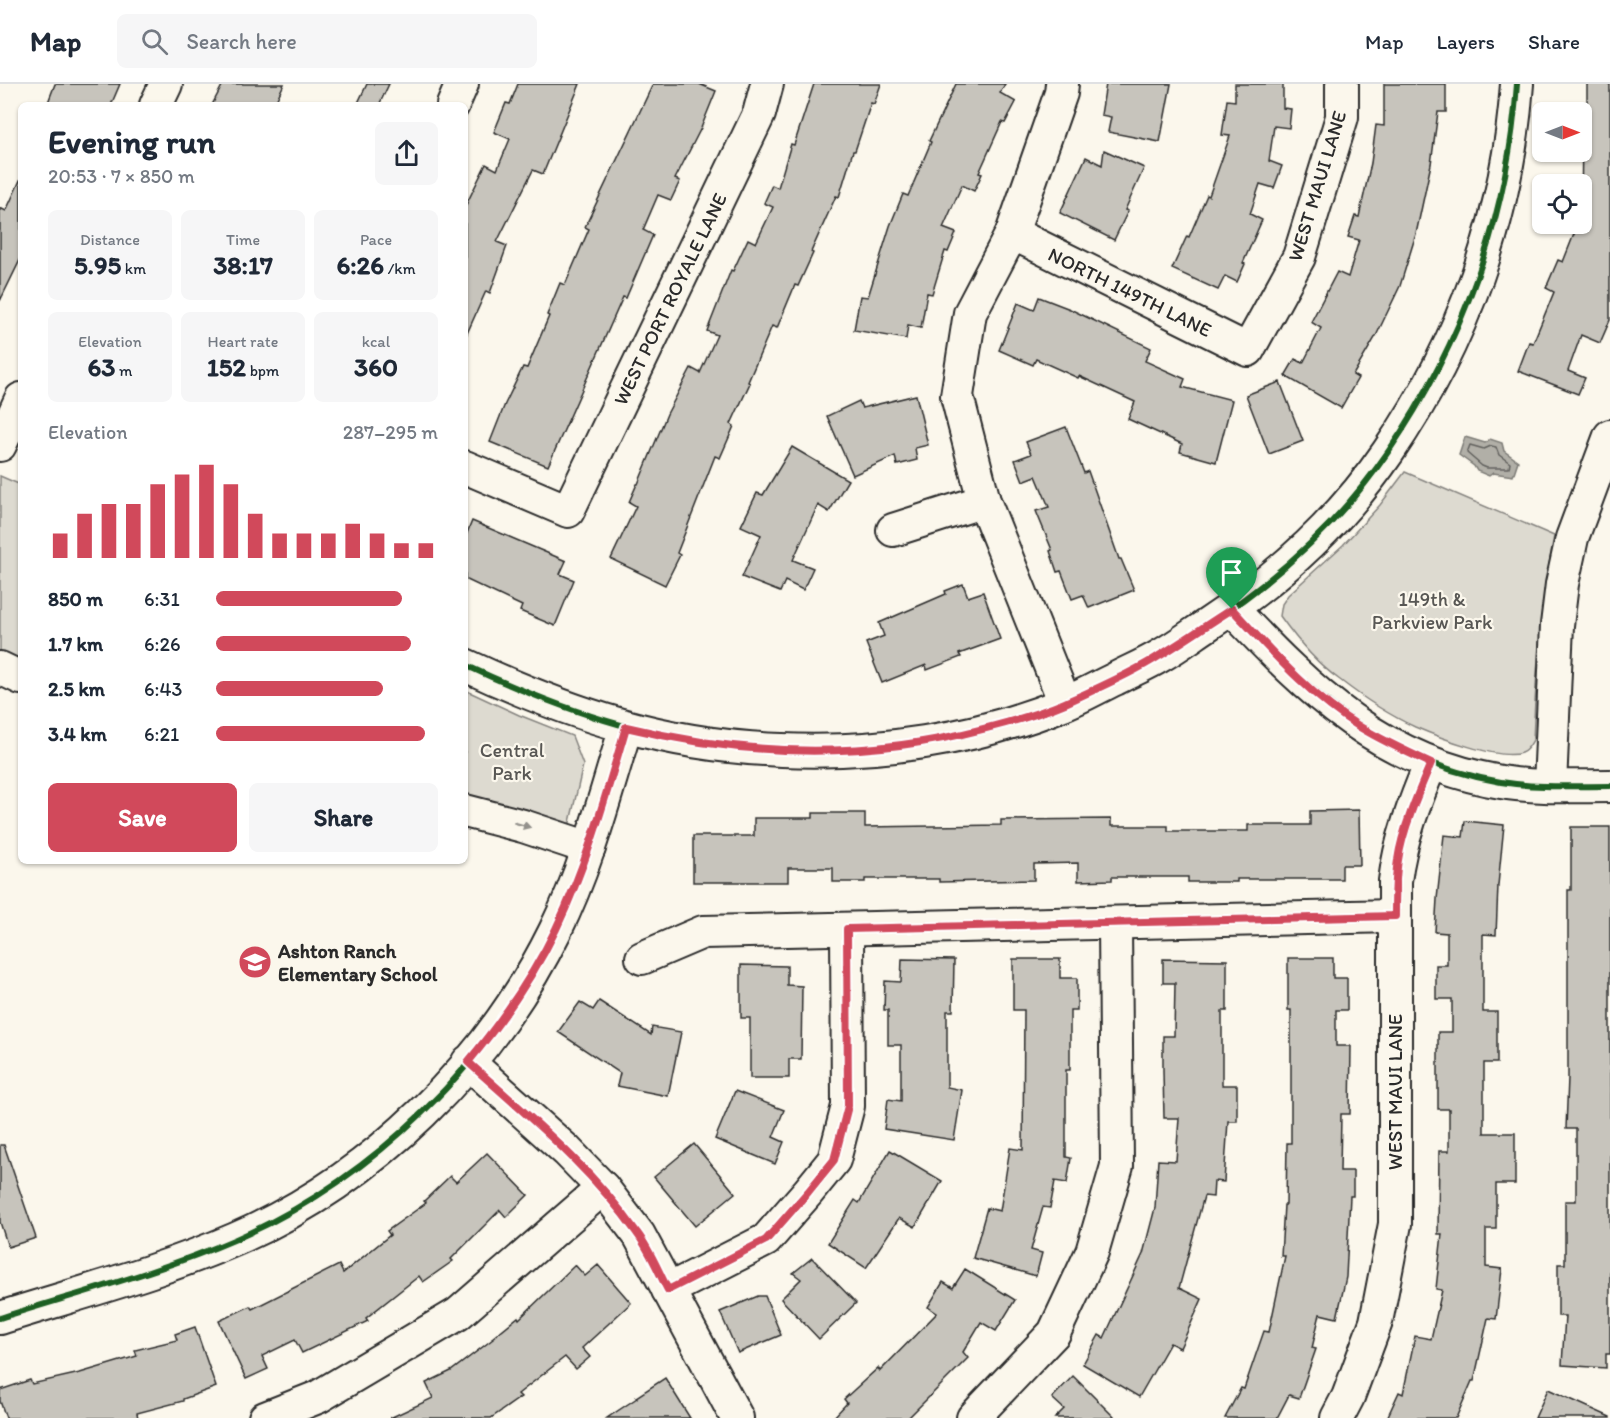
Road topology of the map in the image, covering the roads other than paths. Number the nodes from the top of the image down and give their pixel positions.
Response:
1 (166, 84) edge
2 (462, 84) edge
3 (767, 84) edge
4 (1062, 84) edge
5 (1342, 84) edge
6 (1517, 84) edge
7 (157, 102) edge
8 (454, 102) edge
9 (1012, 233) junction
10 (1248, 350) joint
11 (18, 406) edge
12 (1610, 436) edge
13 (0, 446) edge
14 (18, 455) edge
15 (468, 468) edge
16 (984, 501) junction
17 (893, 530) dead end
18 (1232, 609) junction
19 (468, 666) edge
20 (0, 668) edge
21 (18, 677) edge
22 (1065, 703) junction
23 (626, 727) junction
24 (1431, 763) junction
25 (1550, 786) junction
26 (1610, 786) edge
27 (468, 812) edge
28 (589, 848) junction
29 (1395, 916) junction
30 (1115, 923) junction
31 (847, 929) junction
32 (642, 958) dead end
33 (468, 1062) junction
34 (603, 1188) junction
35 (668, 1290) junction
36 (0, 1318) edge
37 (265, 1418) edge
38 (737, 1418) edge
39 (973, 1418) edge
40 (1337, 1418) edge

1 - 7 street
2 - 8 street
3 - 15 street, WEST PORT ROYALE LANE
4 - 9 street
5 - 10 street, WEST MAUI LANE
6 - 18 street
9 - 10 street, NORTH 149TH LANE
9 - 16 street
11 - 13 street
12 - 25 street
13 - 14 street
16 - 17 street
16 - 22 street
18 - 22 street
18 - 24 street
19 - 23 street
20 - 21 street
22 - 23 street
23 - 28 street
24 - 25 street
24 - 29 street, WEST MAUI LANE
25 - 26 street
27 -> 28 street
28 - 33 street
29 - 30 street
29 - 40 street, WEST MAUI LANE
30 - 31 street
30 - 39 street
31 - 32 street
31 - 35 street
33 - 34 street
33 - 36 street
34 - 35 street
34 - 37 street
35 - 38 street

